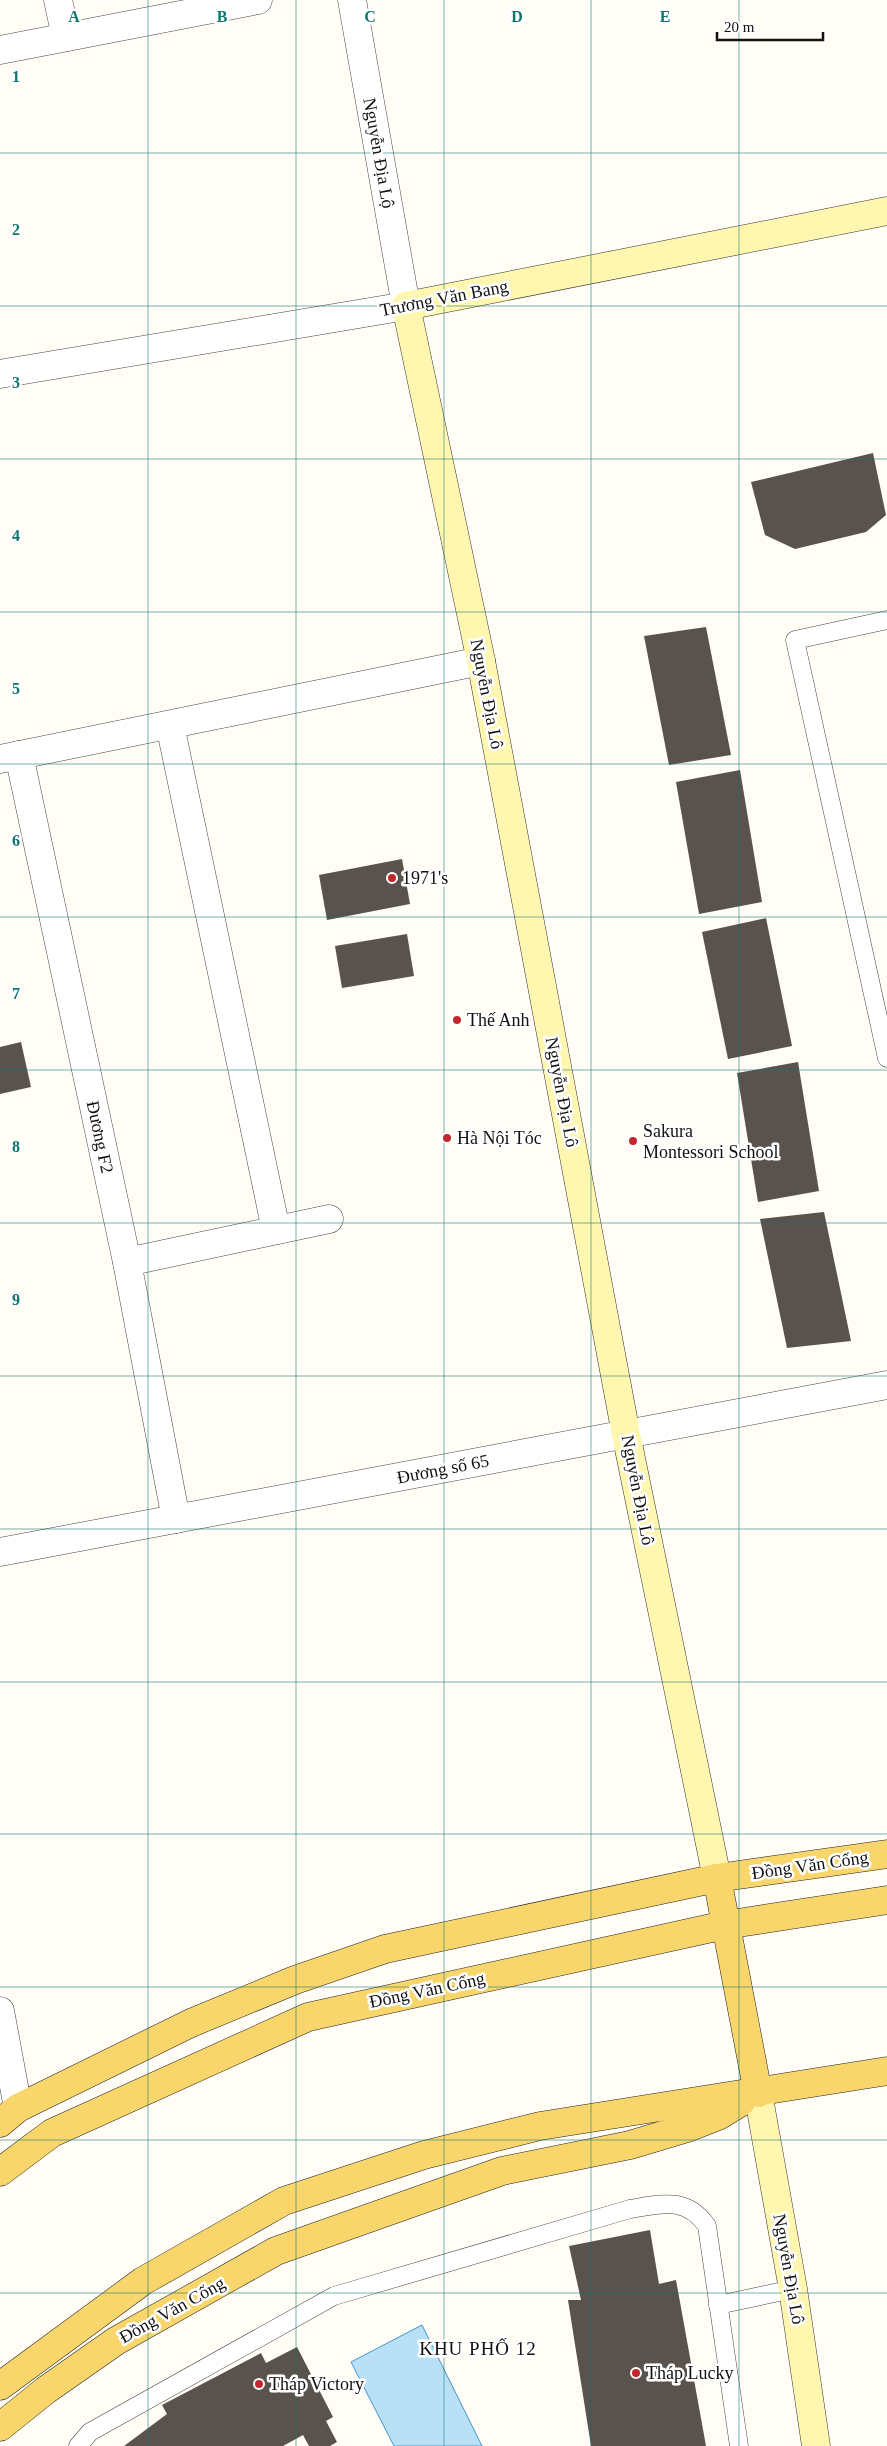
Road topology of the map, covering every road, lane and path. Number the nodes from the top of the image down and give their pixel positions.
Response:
1 (58, 0) edge
2 (258, 0) edge
3 (352, 0) edge
4 (66, 37) junction
5 (0, 50) edge
6 (887, 211) edge
7 (406, 306) junction
8 (0, 374) edge
9 (887, 620) edge
10 (481, 661) junction
11 (170, 725) junction
12 (10, 757) edge
13 (887, 1058) edge
14 (329, 1219) dead end
15 (276, 1230) junction
16 (127, 1262) junction
17 (887, 1385) edge
18 (626, 1434) junction
19 (176, 1519) junction
20 (0, 1552) edge
21 (887, 1854) edge
22 (717, 1878) junction
23 (887, 1900) edge
24 (725, 1925) junction
25 (0, 2011) edge
26 (887, 2072) edge
27 (758, 2093) junction
28 (9, 2115) edge
29 (0, 2172) edge
30 (794, 2289) junction
31 (718, 2305) junction
32 (0, 2386) edge
33 (0, 2428) edge
34 (78, 2446) edge
35 (738, 2446) edge
36 (816, 2446) edge

1 - 4 street
2 - 4 street
3 - 7 street, Nguyễn Địa Lộ
4 - 5 street
6 - 7 street, Trương Văn Bang
7 - 8 street, Trương Văn Bang
7 - 10 street, Nguyễn Địa Lô
9 - 13 lane
10 - 11 street
10 - 18 street, Nguyễn Địa Lô
11 - 12 street
11 - 15 street
12 - 16 street, Đương F2
14 - 15 street
15 - 16 street
16 - 19 street, Đương F2
17 - 18 street, Đương số 65
18 - 19 street, Đương số 65
18 - 22 street, Nguyễn Địa Lô
19 - 20 street, Đương số 65
21 - 22 main road, Đồng Văn Cống
22 - 24 main road
22 - 28 main road, Đồng Văn Cống
23 - 24 main road, Đồng Văn Cống
24 - 27 main road
24 - 29 main road, Đồng Văn Cống
25 - 28 street
26 - 27 main road, Đồng Văn Cống
27 - 30 street, Nguyễn Địa Lô
27 - 32 main road, Đồng Văn Cống
27 - 33 main road, Đồng Văn Cống
30 - 31 lane
30 - 36 street, Nguyễn Địa Lô
31 - 34 lane
31 - 35 lane

